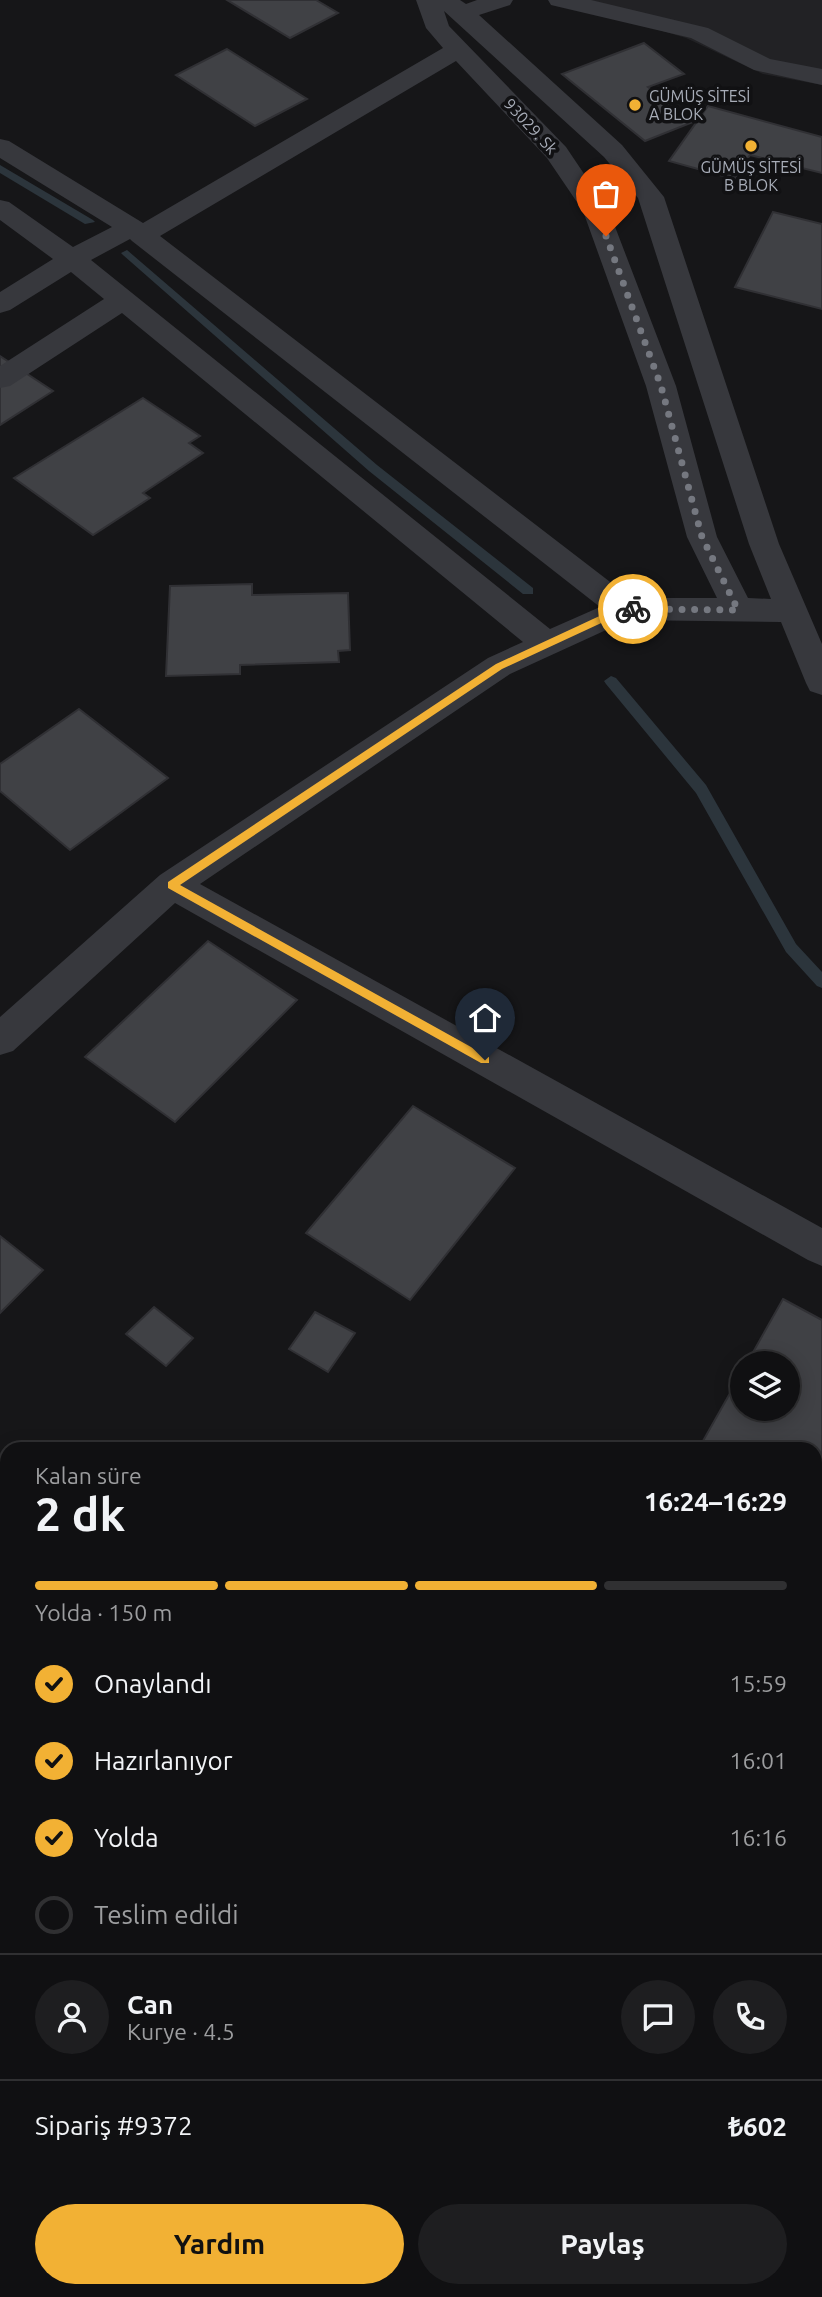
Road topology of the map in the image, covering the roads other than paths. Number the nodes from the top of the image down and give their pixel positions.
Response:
1 (428, 0) edge
2 (501, 0) edge
3 (560, 0) edge
4 (451, 7) edge
5 (459, 50) junction
6 (822, 77) edge
7 (0, 147) edge
8 (633, 176) junction
9 (582, 190) junction
10 (0, 208) edge
11 (137, 231) junction
12 (72, 259) junction
13 (123, 300) junction
14 (0, 304) edge
15 (0, 379) edge
16 (711, 382) junction
17 (661, 386) junction
18 (624, 609) junction
19 (738, 610) junction
20 (792, 611) junction
21 (547, 644) junction
22 (822, 683) edge
23 (172, 885) junction
24 (0, 1040) edge
25 (822, 1248) edge

1 - 5 street, 93029. Sk
2 - 4 street
3 - 6 street
4 - 8 street, 93029. Sk
5 - 9 street, 93029. Sk
5 - 11 street
7 - 11 street
8 - 9 street
8 - 16 street, 93029. Sk
9 - 17 street, 93029. Sk
10 - 12 street
11 - 12 street
11 - 18 street
12 - 13 street
12 - 14 street
13 - 15 street
13 - 21 street
16 - 17 street
16 - 20 street, 93029. Sk
17 - 19 street, 93029. Sk
18 - 19 street
18 - 21 street
19 - 20 street
20 - 22 street, 93029. Sk
21 - 23 street
23 - 24 street
23 - 25 street

